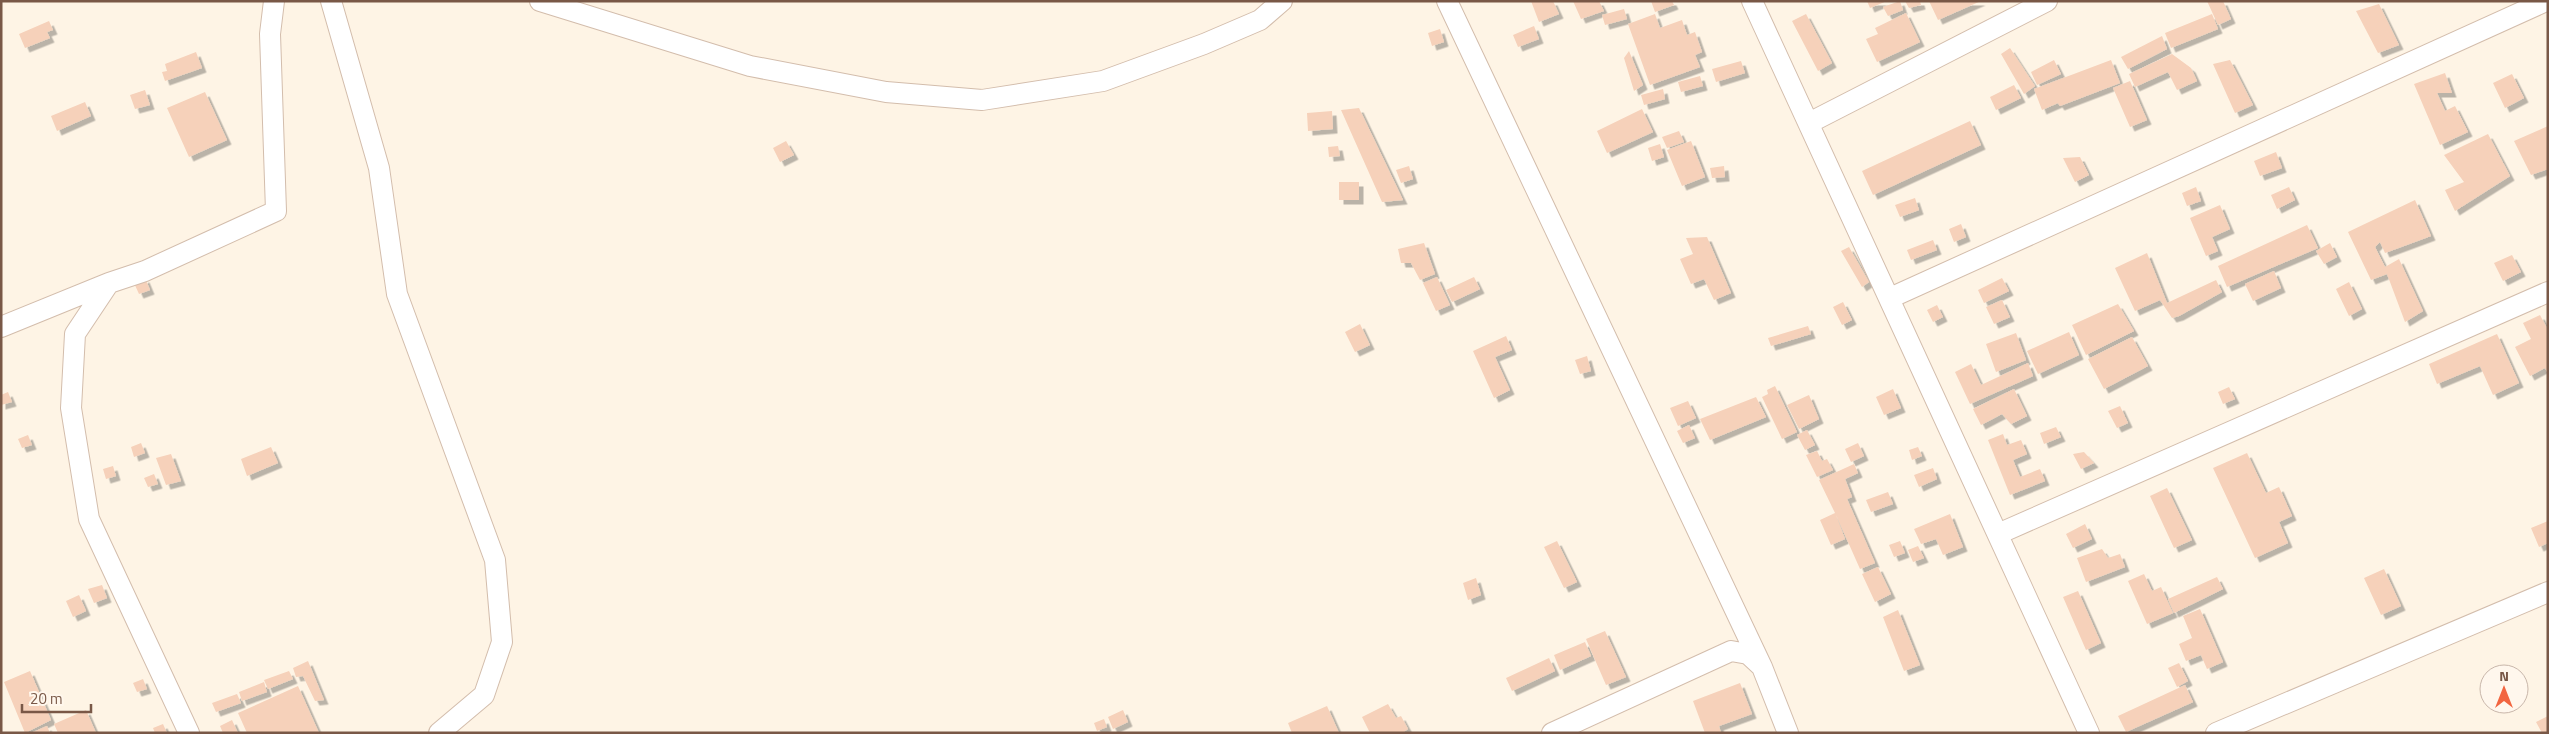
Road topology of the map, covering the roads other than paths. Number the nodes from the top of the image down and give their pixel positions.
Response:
1 (274, 1) edge
2 (331, 1) edge
3 (540, 1) edge
4 (1282, 1) edge
5 (1447, 1) edge
6 (1752, 1) edge
7 (2546, 1) edge
8 (2036, 4) edge
9 (1809, 122) junction
10 (109, 283) junction
11 (2548, 292) edge
12 (1890, 298) junction
13 (1, 327) edge
14 (1998, 534) junction
15 (2548, 592) edge
16 (1762, 667) junction
17 (189, 733) edge
18 (439, 733) edge
19 (1552, 733) edge
20 (1788, 733) edge
21 (2090, 733) edge
22 (2216, 733) edge

1 - 10 street
2 - 18 street
3 - 4 street
5 - 16 street
6 - 9 street
7 - 12 street
8 - 9 street
9 - 12 street
10 - 13 street
10 - 17 street
11 - 14 street
12 - 14 street
14 - 21 street
15 - 22 street
16 - 19 street
16 - 20 street

